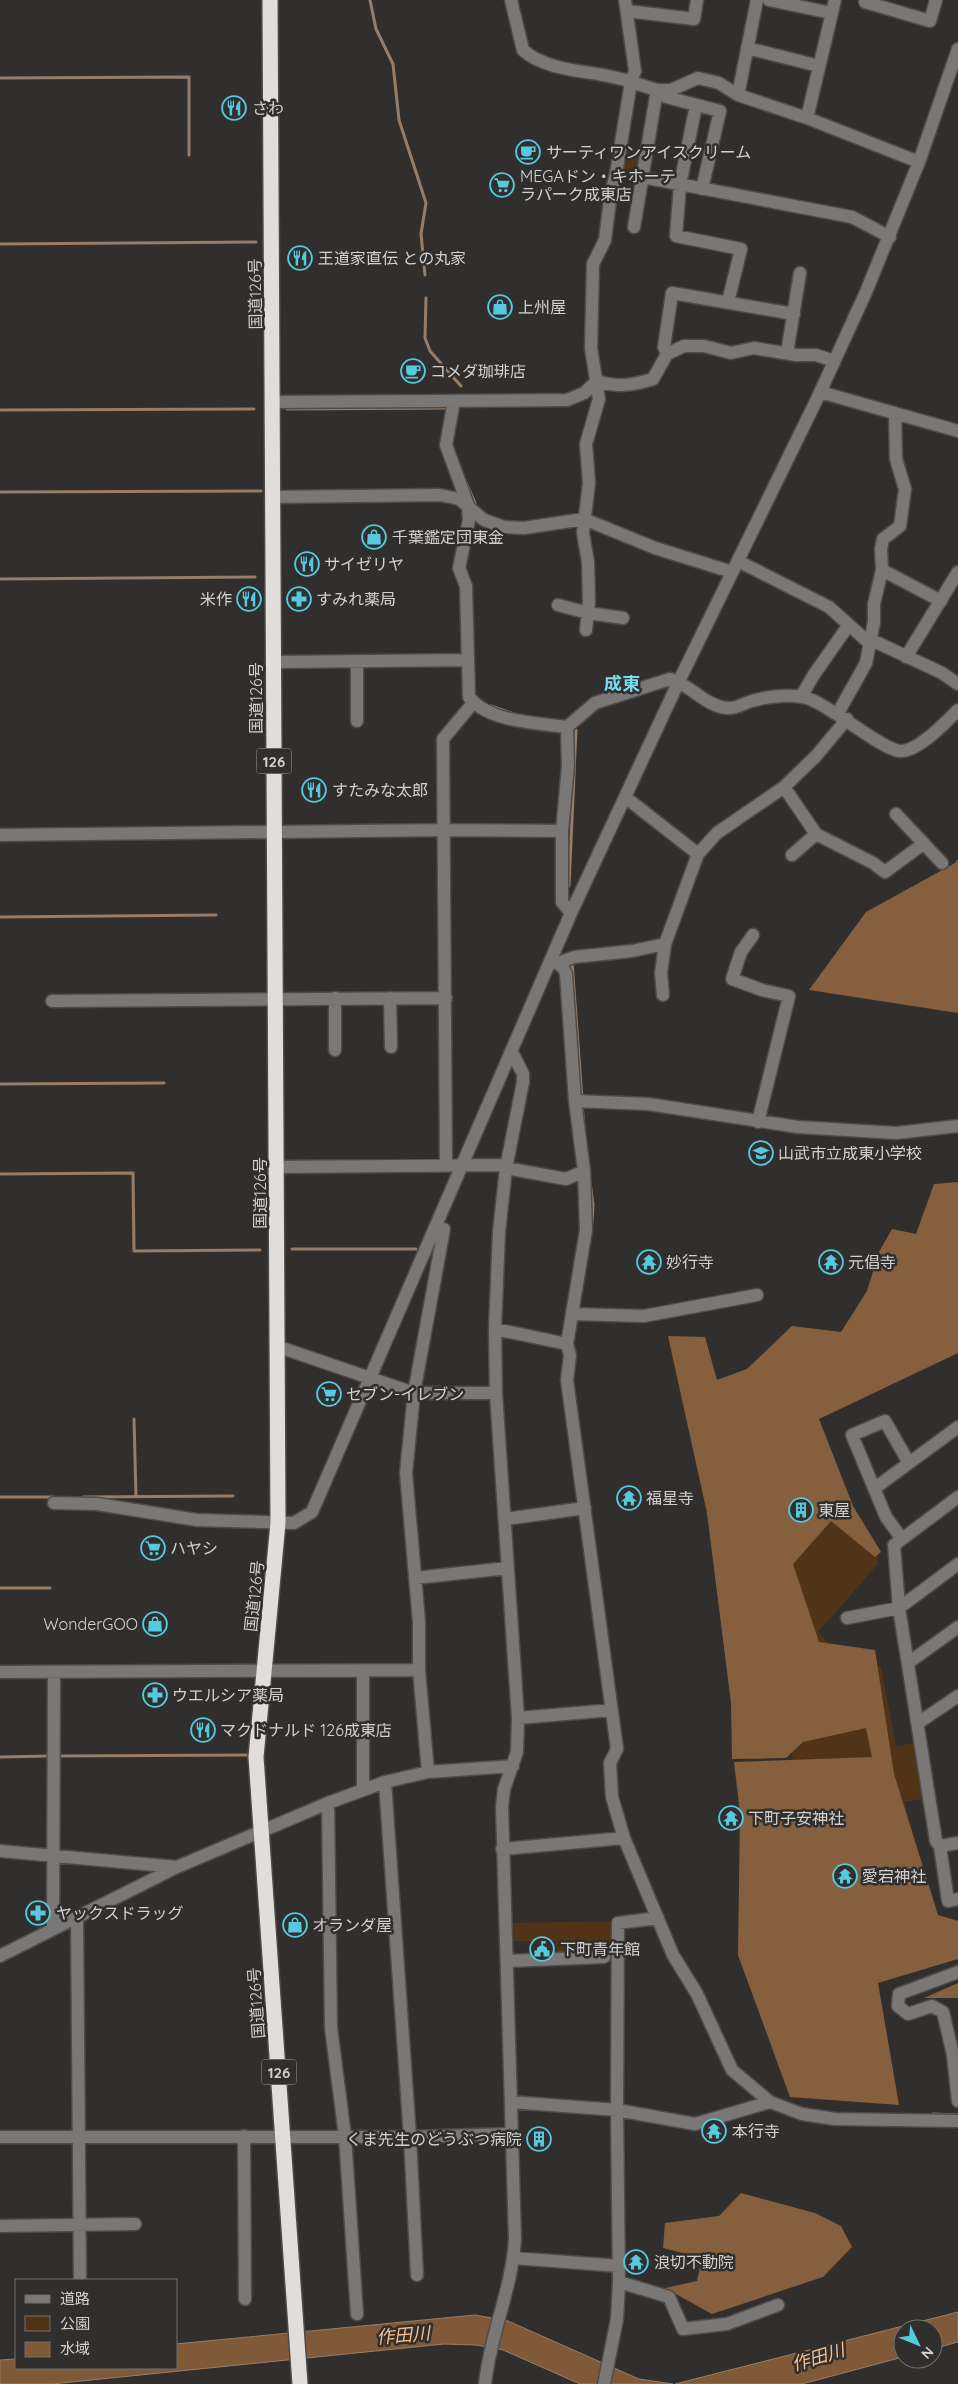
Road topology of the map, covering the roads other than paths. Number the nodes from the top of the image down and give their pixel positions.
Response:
1 (270, 0) edge
2 (511, 0) edge
3 (697, 0) edge
4 (757, 0) edge
5 (769, 0) edge
6 (834, 0) edge
7 (866, 0) edge
8 (936, 0) edge
9 (626, 6) edge
10 (832, 13) junction
11 (747, 48) junction
12 (958, 49) edge
13 (819, 66) junction
14 (631, 82) junction
15 (657, 90) junction
16 (738, 95) junction
17 (696, 105) junction
18 (807, 118) junction
19 (919, 162) junction
20 (642, 177) junction
21 (680, 184) junction
22 (702, 190) junction
23 (634, 227) dead end
24 (890, 237) junction
25 (800, 273) dead end
26 (728, 302) junction
27 (794, 314) junction
28 (787, 353) junction
29 (667, 354) junction
30 (834, 361) junction
31 (597, 381) junction
32 (820, 392) junction
33 (454, 400) junction
34 (273, 402) junction
35 (894, 413) junction
36 (958, 431) edge
37 (273, 497) junction
38 (468, 505) junction
39 (584, 519) junction
40 (735, 566) junction
41 (882, 570) junction
42 (958, 572) edge
43 (953, 590) edge
44 (941, 601) junction
45 (558, 605) dead end
46 (588, 613) junction
47 (623, 618) dead end
48 (848, 626) junction
49 (586, 630) dead end
50 (868, 642) junction
51 (906, 657) junction
52 (468, 660) junction
53 (357, 661) junction
54 (274, 662) junction
55 (679, 681) junction
56 (958, 684) edge
57 (801, 697) junction
58 (473, 703) junction
59 (958, 710) edge
60 (843, 716) junction
61 (357, 721) dead end
62 (567, 727) junction
63 (784, 787) junction
64 (625, 797) junction
65 (896, 814) dead end
66 (443, 830) junction
67 (562, 831) junction
68 (275, 832) junction
69 (816, 834) junction
70 (0, 835) edge
71 (923, 844) junction
72 (698, 854) junction
73 (792, 855) dead end
74 (942, 863) dead end
75 (571, 913) junction
76 (753, 935) dead end
77 (664, 944) junction
78 (554, 961) junction
79 (663, 994) dead end
80 (276, 998) junction
81 (335, 998) junction
82 (390, 998) junction
83 (446, 998) junction
84 (52, 1001) dead end
85 (391, 1047) dead end
86 (335, 1050) dead end
87 (512, 1052) junction
88 (580, 1101) junction
89 (758, 1122) junction
90 (958, 1126) edge
91 (446, 1164) junction
92 (462, 1164) junction
93 (507, 1166) junction
94 (277, 1167) junction
95 (584, 1171) junction
96 (436, 1227) junction
97 (757, 1295) dead end
98 (572, 1314) junction
99 (495, 1330) junction
100 (279, 1347) junction
101 (568, 1348) junction
102 (370, 1378) junction
103 (496, 1393) junction
104 (414, 1394) junction
105 (958, 1426) edge
106 (909, 1463) junction
107 (875, 1488) junction
108 (958, 1497) edge
109 (54, 1503) dead end
110 (581, 1509) junction
111 (505, 1519) junction
112 (278, 1522) junction
113 (902, 1539) junction
114 (958, 1564) edge
115 (508, 1568) junction
116 (416, 1578) junction
117 (899, 1608) junction
118 (847, 1618) dead end
119 (958, 1627) edge
120 (908, 1663) junction
121 (419, 1670) junction
122 (263, 1671) junction
123 (363, 1671) junction
124 (0, 1672) edge
125 (54, 1672) junction
126 (958, 1696) edge
127 (608, 1710) junction
128 (518, 1718) junction
129 (918, 1723) junction
130 (513, 1766) junction
131 (428, 1772) junction
132 (385, 1782) junction
133 (363, 1790) junction
134 (328, 1803) junction
135 (260, 1832) junction
136 (624, 1838) junction
137 (958, 1843) edge
138 (940, 1846) junction
139 (502, 1849) junction
140 (0, 1851) edge
141 (54, 1856) junction
142 (177, 1866) junction
143 (958, 1899) edge
144 (76, 1918) junction
145 (658, 1918) junction
146 (53, 1929) junction
147 (0, 1956) edge
148 (604, 1957) dead end
149 (507, 1961) junction
150 (958, 1972) edge
151 (958, 2101) edge
152 (512, 2102) junction
153 (770, 2102) junction
154 (617, 2110) junction
155 (958, 2121) edge
156 (512, 2134) junction
157 (79, 2136) junction
158 (244, 2136) junction
159 (345, 2136) junction
160 (0, 2137) edge
161 (284, 2137) junction
162 (410, 2137) junction
163 (135, 2224) dead end
164 (0, 2226) edge
165 (81, 2226) junction
166 (514, 2258) junction
167 (618, 2266) junction
168 (418, 2275) dead end
169 (80, 2279) edge
170 (619, 2282) junction
171 (246, 2298) dead end
172 (778, 2305) dead end
173 (357, 2314) dead end
174 (300, 2379) edge
175 (485, 2384) edge
176 (604, 2384) edge

1 - 34 highway, 国道126号 / 126
2 - 14 street
3 - 9 street
4 - 11 street
5 - 10 street
6 - 10 street
7 - 8 street
9 - 14 street
10 - 13 street
11 - 13 street
11 - 16 street
12 - 19 street
13 - 18 street
14 - 15 street
14 - 31 street
15 - 16 street
15 - 17 street
15 - 20 street
16 - 18 street
17 - 21 street
17 - 22 street
18 - 19 street
19 - 24 street
20 - 21 street
20 - 23 street
21 - 22 street
21 - 26 street
22 - 24 street
24 - 30 street
25 - 27 street
26 - 27 street
26 - 29 street
27 - 28 street
28 - 29 street
28 - 30 street
29 - 31 street
30 - 32 street
31 - 33 street
31 - 39 street
32 - 35 street
32 - 40 street
33 - 34 street
33 - 38 street
34 - 37 highway, 国道126号 / 126
35 - 36 street
35 - 41 street
37 - 38 street
37 - 54 highway, 国道126号 / 126
38 - 39 street
38 - 52 street
39 - 40 street
39 - 46 street
40 - 48 street
40 - 55 street
41 - 44 street
41 - 50 street
42 - 43 street
43 - 44 street
44 - 51 street
45 - 46 street
46 - 47 street
46 - 49 street
48 - 50 street
48 - 57 street
50 - 51 street
50 - 60 street
51 - 56 street
52 - 53 street
52 - 58 street
53 - 54 street
53 - 61 street
54 - 68 highway, 国道126号 / 126
55 - 57 street
55 - 62 street
55 - 64 street
57 - 60 street
58 - 62 street
58 - 66 street
59 - 60 street
60 - 63 street
62 - 67 street
63 - 69 street
63 - 72 street
64 - 72 street
64 - 75 street
65 - 71 street
66 - 67 street
66 - 68 street
66 - 83 street
67 - 75 street
68 - 70 street
68 - 80 highway, 国道126号 / 126
69 - 71 street
69 - 73 street
71 - 74 street
72 - 77 street
75 - 78 street
76 - 89 street
77 - 78 street
77 - 79 street
78 - 87 street
78 - 88 street
80 - 81 street
80 - 84 street
80 - 94 highway, 国道126号 / 126
81 - 82 street
81 - 86 street
82 - 83 street
82 - 85 street
83 - 91 street
87 - 92 street
87 - 93 street
88 - 89 street
88 - 95 street
89 - 90 street
91 - 92 street
91 - 94 street
92 - 93 street
92 - 96 street
93 - 95 street
93 - 99 street
94 - 100 highway, 国道126号 / 126
95 - 98 street
96 - 102 street
96 - 104 street
97 - 98 street
98 - 101 street
99 - 101 street
99 - 103 street
100 - 102 street
100 - 112 highway, 国道126号 / 126
101 - 110 street
102 - 104 street
102 - 112 street
103 - 104 street
103 - 111 street
104 - 116 street
105 - 106 street
106 - 107 street
106 - 107 street
107 - 113 street
108 - 113 street
109 - 112 street
110 - 111 street
110 - 127 street
111 - 115 street
112 - 122 highway, 国道126号 / 126
113 - 117 street
114 - 117 street
115 - 116 street
115 - 128 street
116 - 121 street
117 - 118 street
117 - 120 street
119 - 120 street
120 - 129 street
121 - 123 street
121 - 131 street
122 - 123 street
122 - 125 street
122 - 135 highway, 国道126号 / 126
123 - 133 street
124 - 125 street
125 - 141 street
126 - 129 street
127 - 128 street
127 - 136 street
128 - 130 street
129 - 138 street
130 - 131 street
130 - 139 street
131 - 132 street
132 - 133 street
132 - 162 street
133 - 134 street
134 - 135 street
134 - 159 street
135 - 142 street
135 - 161 highway, 国道126号 / 126
136 - 139 street
136 - 145 street
137 - 138 street
138 - 143 street
139 - 149 street
140 - 141 street
141 - 142 street
141 - 146 street
142 - 144 street
144 - 146 street
144 - 157 street
145 - 153 street
145 - 154 street
146 - 147 street
148 - 149 street
149 - 152 street
150 - 151 street
152 - 154 street
152 - 156 street
153 - 154 street
153 - 155 street
154 - 167 street
156 - 162 street
156 - 166 street
157 - 158 street
157 - 160 street
157 - 165 street
158 - 161 street
158 - 171 street
159 - 161 street
159 - 162 street
159 - 173 street
161 - 174 highway, 国道126号 / 126
162 - 168 street
163 - 165 street
164 - 165 street
165 - 169 street
166 - 167 street
166 - 175 street
167 - 170 street
170 - 172 street
170 - 176 street

